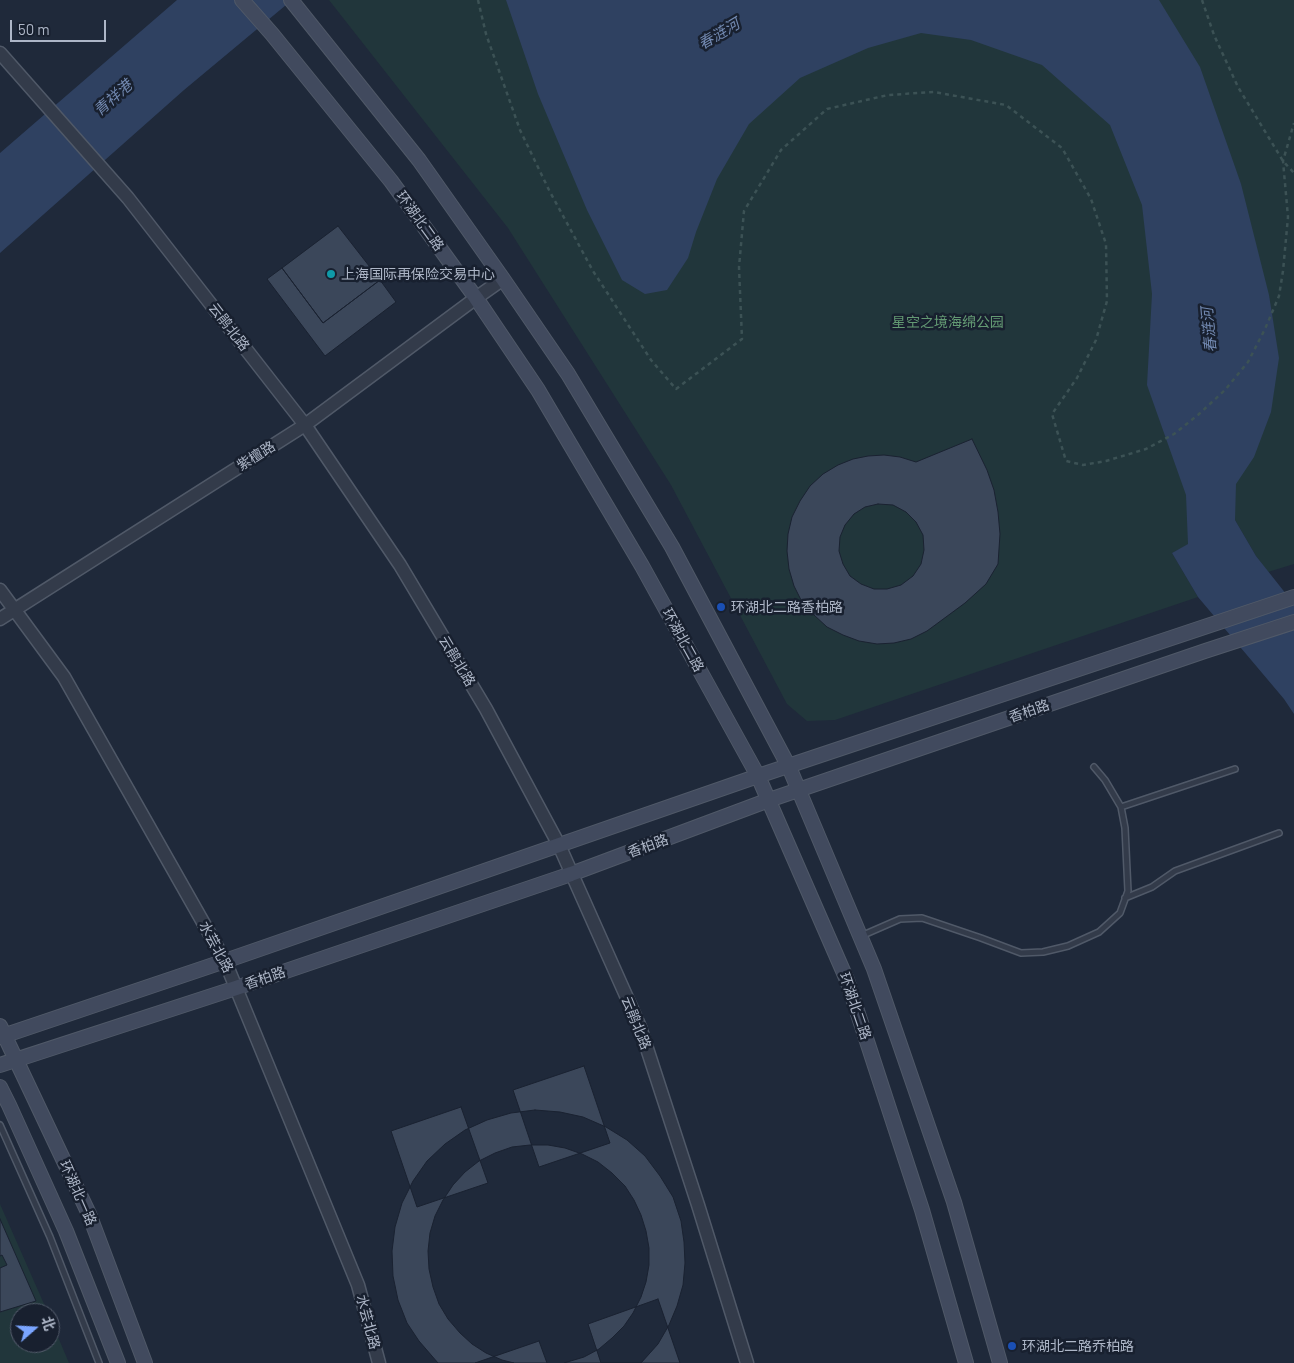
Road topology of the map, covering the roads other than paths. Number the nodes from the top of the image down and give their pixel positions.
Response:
1 (242, 0) edge
2 (292, 0) edge
3 (0, 53) edge
4 (504, 279) junction
5 (476, 298) junction
6 (305, 425) junction
7 (0, 590) edge
8 (1294, 596) edge
9 (15, 609) junction
10 (0, 619) edge
11 (1294, 622) edge
12 (788, 767) junction
13 (1094, 767) dead end
14 (1235, 769) dead end
15 (758, 776) junction
16 (798, 790) junction
17 (769, 800) junction
18 (1121, 807) junction
19 (1279, 833) dead end
20 (559, 845) junction
21 (571, 874) junction
22 (1125, 898) junction
23 (860, 936) junction
24 (225, 961) junction
25 (236, 988) junction
26 (2, 1033) edge
27 (16, 1060) junction
28 (0, 1066) edge
29 (0, 1087) edge
30 (0, 1124) edge
31 (100, 1363) edge
32 (118, 1363) edge
33 (146, 1363) edge
34 (379, 1363) edge
35 (747, 1363) edge
36 (966, 1363) edge
37 (1000, 1363) edge

1 - 5 main road, 环湖北二路
2 - 4 main road
3 - 6 street, 云鹃北路
4 - 5 street, 紫檀路
4 - 12 main road
5 - 6 street, 紫檀路
5 - 15 main road, 环湖北二路
6 - 9 street, 紫檀路
6 - 20 street, 云鹃北路
7 - 9 street, 水芸北路
8 - 12 main road, 香柏路
9 - 10 street, 紫檀路
9 - 24 street, 水芸北路
11 - 16 main road, 香柏路
12 - 15 main road, 香柏路
12 - 16 main road
13 - 18 lane
14 - 18 lane
15 - 17 main road, 环湖北二路
15 - 20 main road, 香柏路
16 - 17 main road, 香柏路
16 - 23 main road
17 - 21 main road, 香柏路
17 - 36 main road, 环湖北二路
18 - 22 lane
19 - 22 lane
20 - 21 street, 云鹃北路
20 - 24 main road, 香柏路
21 - 25 main road, 香柏路
21 - 35 street, 云鹃北路
22 - 23 lane
23 - 37 main road
24 - 25 street, 水芸北路
24 - 26 main road, 香柏路
25 - 27 main road, 香柏路
25 - 34 street, 水芸北路
26 - 27 main road, 环湖北一路
27 - 28 main road, 香柏路
27 - 33 main road, 环湖北一路
29 - 32 main road, 环湖北一路
30 - 31 lane

